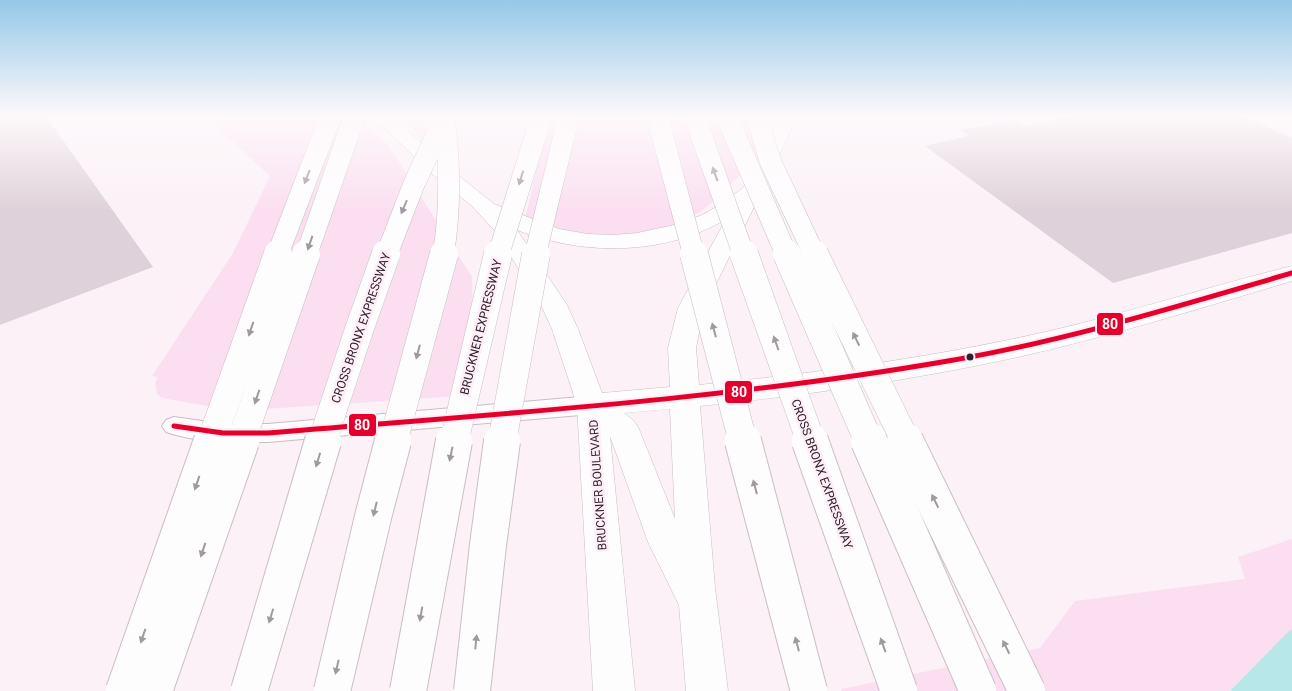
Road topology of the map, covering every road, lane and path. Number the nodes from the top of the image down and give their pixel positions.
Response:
1 (319, 147) edge
2 (344, 147) edge
3 (415, 147) edge
4 (428, 147) edge
5 (431, 147) edge
6 (448, 147) edge
7 (532, 147) edge
8 (561, 147) edge
9 (666, 147) edge
10 (705, 147) edge
11 (740, 147) edge
12 (753, 147) edge
13 (765, 147) edge
14 (773, 147) edge
15 (758, 179) junction
16 (480, 201) junction
17 (773, 222) junction
18 (1292, 273) edge
19 (428, 313) junction
20 (684, 398) junction
21 (592, 405) junction
22 (174, 426) dead end
23 (697, 607) junction
24 (124, 691) edge
25 (154, 691) edge
26 (249, 691) edge
27 (332, 691) edge
28 (408, 691) edge
29 (472, 691) edge
30 (614, 691) edge
31 (707, 691) edge
32 (809, 691) edge
33 (899, 691) edge
34 (978, 691) edge
35 (1027, 691) edge

1 -> 24 main road, bridge
2 -> 25 main road, bridge
3 - 16 main road, BRUCKNER BOULEVARD
4 - 19 main road, bridge
5 -> 26 main road, CROSS BRONX EXPRESSWAY, bridge
6 - 19 main road, bridge
7 -> 28 main road, BRUCKNER EXPRESSWAY, bridge
29 -> 8 main road, bridge
32 -> 9 main road, bridge
33 -> 10 main road, CROSS BRONX EXPRESSWAY, bridge
11 - 17 main road, bridge
12 - 17 main road, bridge
35 -> 13 main road, bridge
14 - 15 main road
15 - 16 main road
15 - 20 main road
16 - 21 main road, BRUCKNER BOULEVARD
17 - 34 main road, bridge
18 - 20 main road
19 -> 27 main road, bridge
20 - 21 main road
20 - 23 main road
21 - 22 street
21 - 23 main road
21 - 30 main road, BRUCKNER BOULEVARD
23 - 31 main road

